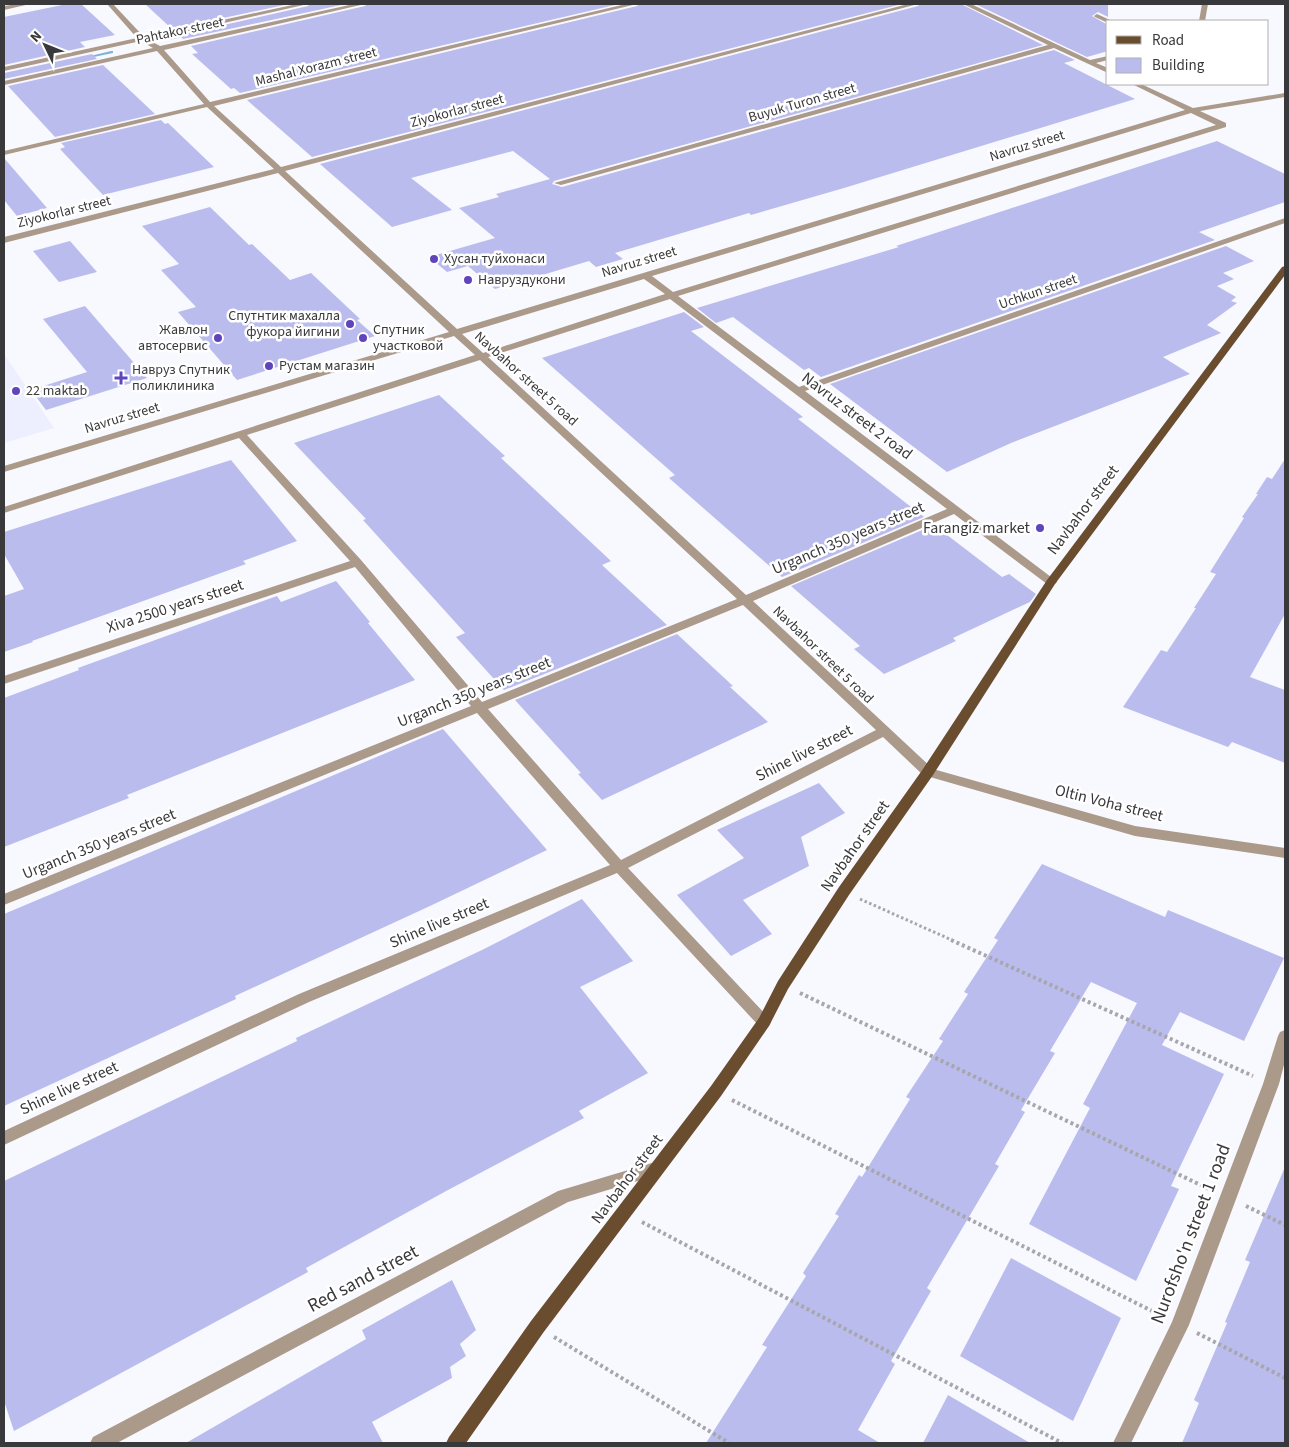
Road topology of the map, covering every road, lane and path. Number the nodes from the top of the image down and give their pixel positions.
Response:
1 (27, 4) edge
2 (110, 4) edge
3 (305, 4) edge
4 (362, 4) edge
5 (634, 4) edge
6 (915, 4) edge
7 (966, 4) edge
8 (1205, 4) edge
9 (4, 8) edge
10 (1097, 16) dead end
11 (1106, 20) edge
12 (1202, 20) edge
13 (142, 39) junction
14 (1053, 46) junction
15 (158, 48) junction
16 (1106, 58) edge
17 (1089, 62) junction
18 (4, 69) edge
19 (1106, 70) edge
20 (4, 82) edge
21 (1138, 85) edge
22 (1285, 95) edge
23 (210, 106) junction
24 (1193, 110) junction
25 (4, 153) edge
26 (281, 170) junction
27 (558, 183) dead end
28 (1285, 220) edge
29 (4, 240) edge
30 (1285, 270) edge
31 (645, 274) junction
32 (672, 295) junction
33 (454, 332) junction
34 (482, 357) junction
35 (800, 390) junction
36 (240, 433) junction
37 (4, 469) edge
38 (4, 510) edge
39 (955, 510) junction
40 (357, 562) junction
41 (1051, 582) junction
42 (744, 600) junction
43 (4, 680) edge
44 (480, 708) junction
45 (883, 732) junction
46 (928, 772) junction
47 (1285, 853) edge
48 (619, 867) junction
49 (844, 891) junction
50 (4, 900) edge
51 (783, 985) junction
52 (764, 1022) junction
53 (1285, 1036) edge
54 (1271, 1084) junction
55 (716, 1091) junction
56 (4, 1138) edge
57 (655, 1169) junction
58 (1228, 1197) junction
59 (623, 1212) junction
60 (1285, 1225) edge
61 (1180, 1325) junction
62 (537, 1327) junction
63 (1285, 1378) edge
64 (99, 1443) edge
65 (456, 1443) edge
66 (729, 1443) edge
67 (1062, 1443) edge
68 (1122, 1443) edge

1 - 9 street
2 - 13 street, Navbahor street 5 road
3 - 13 street, Pahtakor street
4 - 15 street, Pahtakor street
5 - 23 street, Mashal Xorazm street
6 - 26 street, Ziyokorlar street
7 - 14 street
8 - 12 street
10 - 11 street
13 - 15 street, Navbahor street 5 road
13 - 18 street, Pahtakor street
14 - 17 street
14 - 27 street, Buyuk Turon street
15 - 20 street, Pahtakor street
15 - 23 street, Navbahor street 5 road
16 - 17 street
17 - 19 street
21 - 24 street
22 - 24 street, Navruz street
23 - 25 street, Mashal Xorazm street
23 - 26 street, Navbahor street 5 road
24 - 31 street, Navruz street
24 - 32 street
26 - 29 street, Ziyokorlar street
26 - 33 street, Navbahor street 5 road
28 - 35 street, Uchkun street
30 - 41 main road, Navbahor street
31 - 32 street, Navruz street 2 road
31 - 33 street, Navruz street
32 - 34 street
32 - 35 street, Navruz street 2 road
33 - 34 street, Navbahor street 5 road
33 - 37 street, Navruz street
34 - 36 street
34 - 42 street, Navbahor street 5 road
35 - 39 street, Navruz street 2 road
36 - 38 street
36 - 40 street
39 - 41 street, Navruz street 2 road
39 - 42 street, Urganch 350 years street
40 - 43 street, Xiva 2500 years street
40 - 44 street
41 - 46 main road, Navbahor street
42 - 44 street, Urganch 350 years street
42 - 45 street, Navbahor street 5 road
44 - 48 street
44 - 50 street, Urganch 350 years street
45 - 46 street, Navbahor street 5 road
45 - 48 street, Shine live street
46 - 47 street, Oltin Voha street
46 - 49 main road, Navbahor street
48 - 52 street
48 - 56 street, Shine live street
49 - 51 main road, Navbahor street
49 - 54 path
51 - 52 main road, Navbahor street
51 - 58 path
52 - 55 main road, Navbahor street
53 - 54 street, Nurofsho'n street 1 road
54 - 58 street, Nurofsho'n street 1 road
55 - 57 main road, Navbahor street
55 - 61 path
57 - 59 main road, Navbahor street
57 - 64 street, Red sand street
58 - 60 path
58 - 61 street, Nurofsho'n street 1 road
59 - 62 main road, Navbahor street
59 - 67 path
61 - 63 path
61 - 68 street, Nurofsho'n street 1 road
62 - 65 main road, Navbahor street
62 - 66 path

